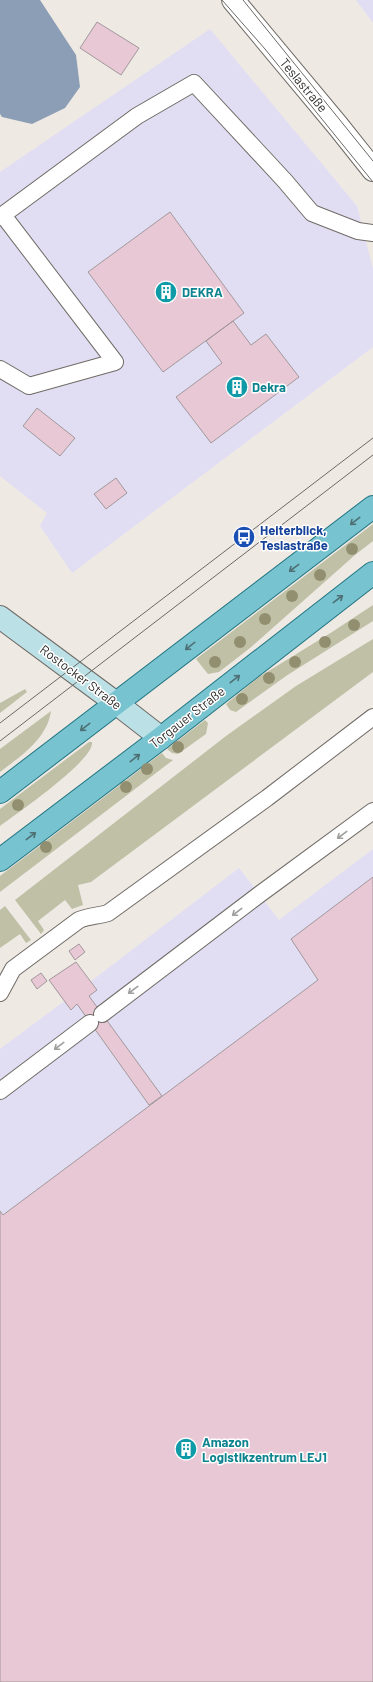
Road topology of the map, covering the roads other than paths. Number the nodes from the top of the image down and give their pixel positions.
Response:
1 (234, 0) edge
2 (373, 170) edge
3 (2, 216) edge
4 (373, 233) edge
5 (0, 369) edge
6 (373, 507) edge
7 (373, 573) edge
8 (0, 617) edge
9 (116, 703) junction
10 (373, 717) edge
11 (160, 738) junction
12 (0, 792) edge
13 (373, 811) edge
14 (0, 860) edge
15 (0, 993) edge
16 (0, 1091) edge

1 - 2 street, Teslastraße
3 - 4 lane
3 - 5 lane
6 -> 9 main road
11 -> 7 main road, Torgauer Straße
8 - 9 main road, Rostocker Straße
9 - 11 main road, Rostocker Straße
9 -> 12 main road
10 - 15 lane
14 -> 11 main road, Torgauer Straße
13 -> 16 lane

